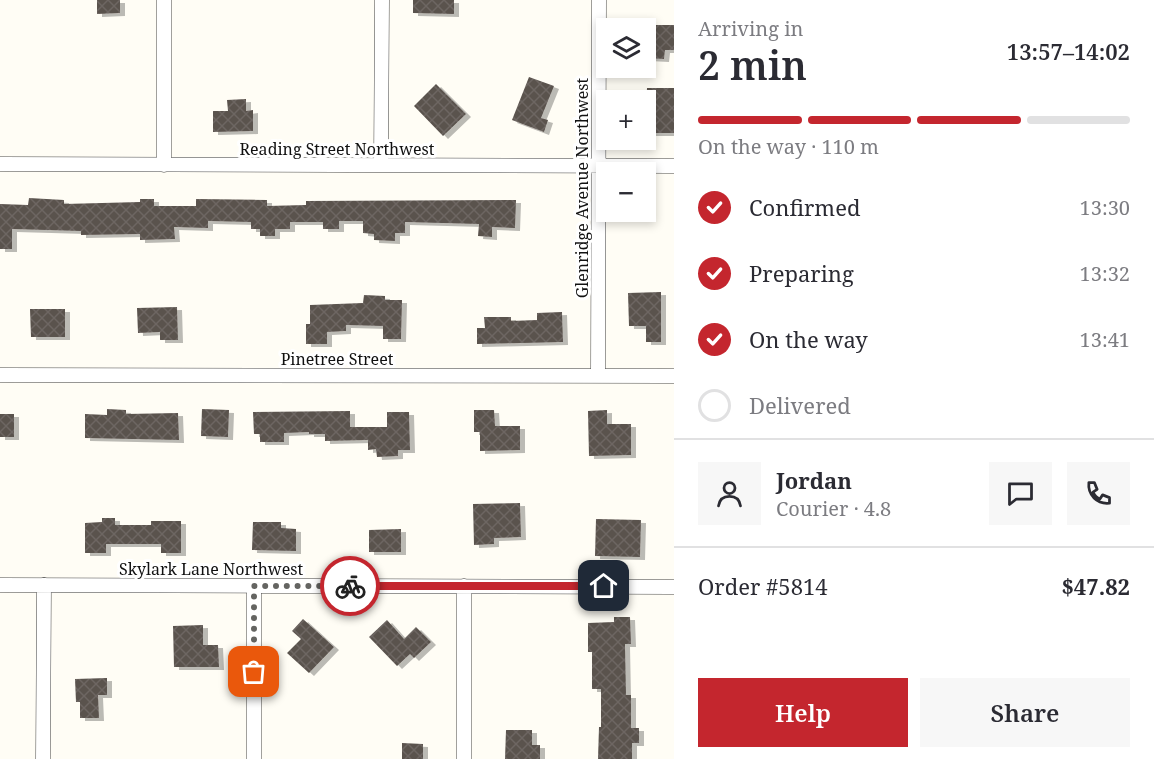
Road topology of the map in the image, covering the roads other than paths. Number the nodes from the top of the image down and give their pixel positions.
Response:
1 (164, 0) edge
2 (381, 0) edge
3 (599, 0) edge
4 (599, 162) edge
5 (0, 164) edge
6 (164, 165) junction
7 (381, 165) junction
8 (596, 166) edge
9 (656, 166) edge
10 (674, 166) edge
11 (599, 222) edge
12 (0, 375) edge
13 (598, 376) junction
14 (674, 376) edge
15 (0, 585) edge
16 (44, 585) junction
17 (254, 586) junction
18 (465, 586) junction
19 (674, 586) edge
20 (44, 759) edge
21 (254, 759) edge
22 (464, 759) edge

1 - 6 street
2 - 7 street
3 - 4 street, Glenridge Avenue Northwest
5 - 6 street, Reading Street Northwest
6 - 7 street, Reading Street Northwest
7 - 8 street, Reading Street Northwest
9 - 10 street, Reading Street Northwest
11 - 13 street, Glenridge Avenue Northwest
12 - 13 street, Pinetree Street
13 - 14 street, Pinetree Street
15 - 16 street, Skylark Lane Northwest
16 - 17 street, Skylark Lane Northwest
16 - 20 street
17 - 18 street, Skylark Lane Northwest
17 - 21 street
18 - 19 street, Skylark Lane Northwest
18 - 22 street

